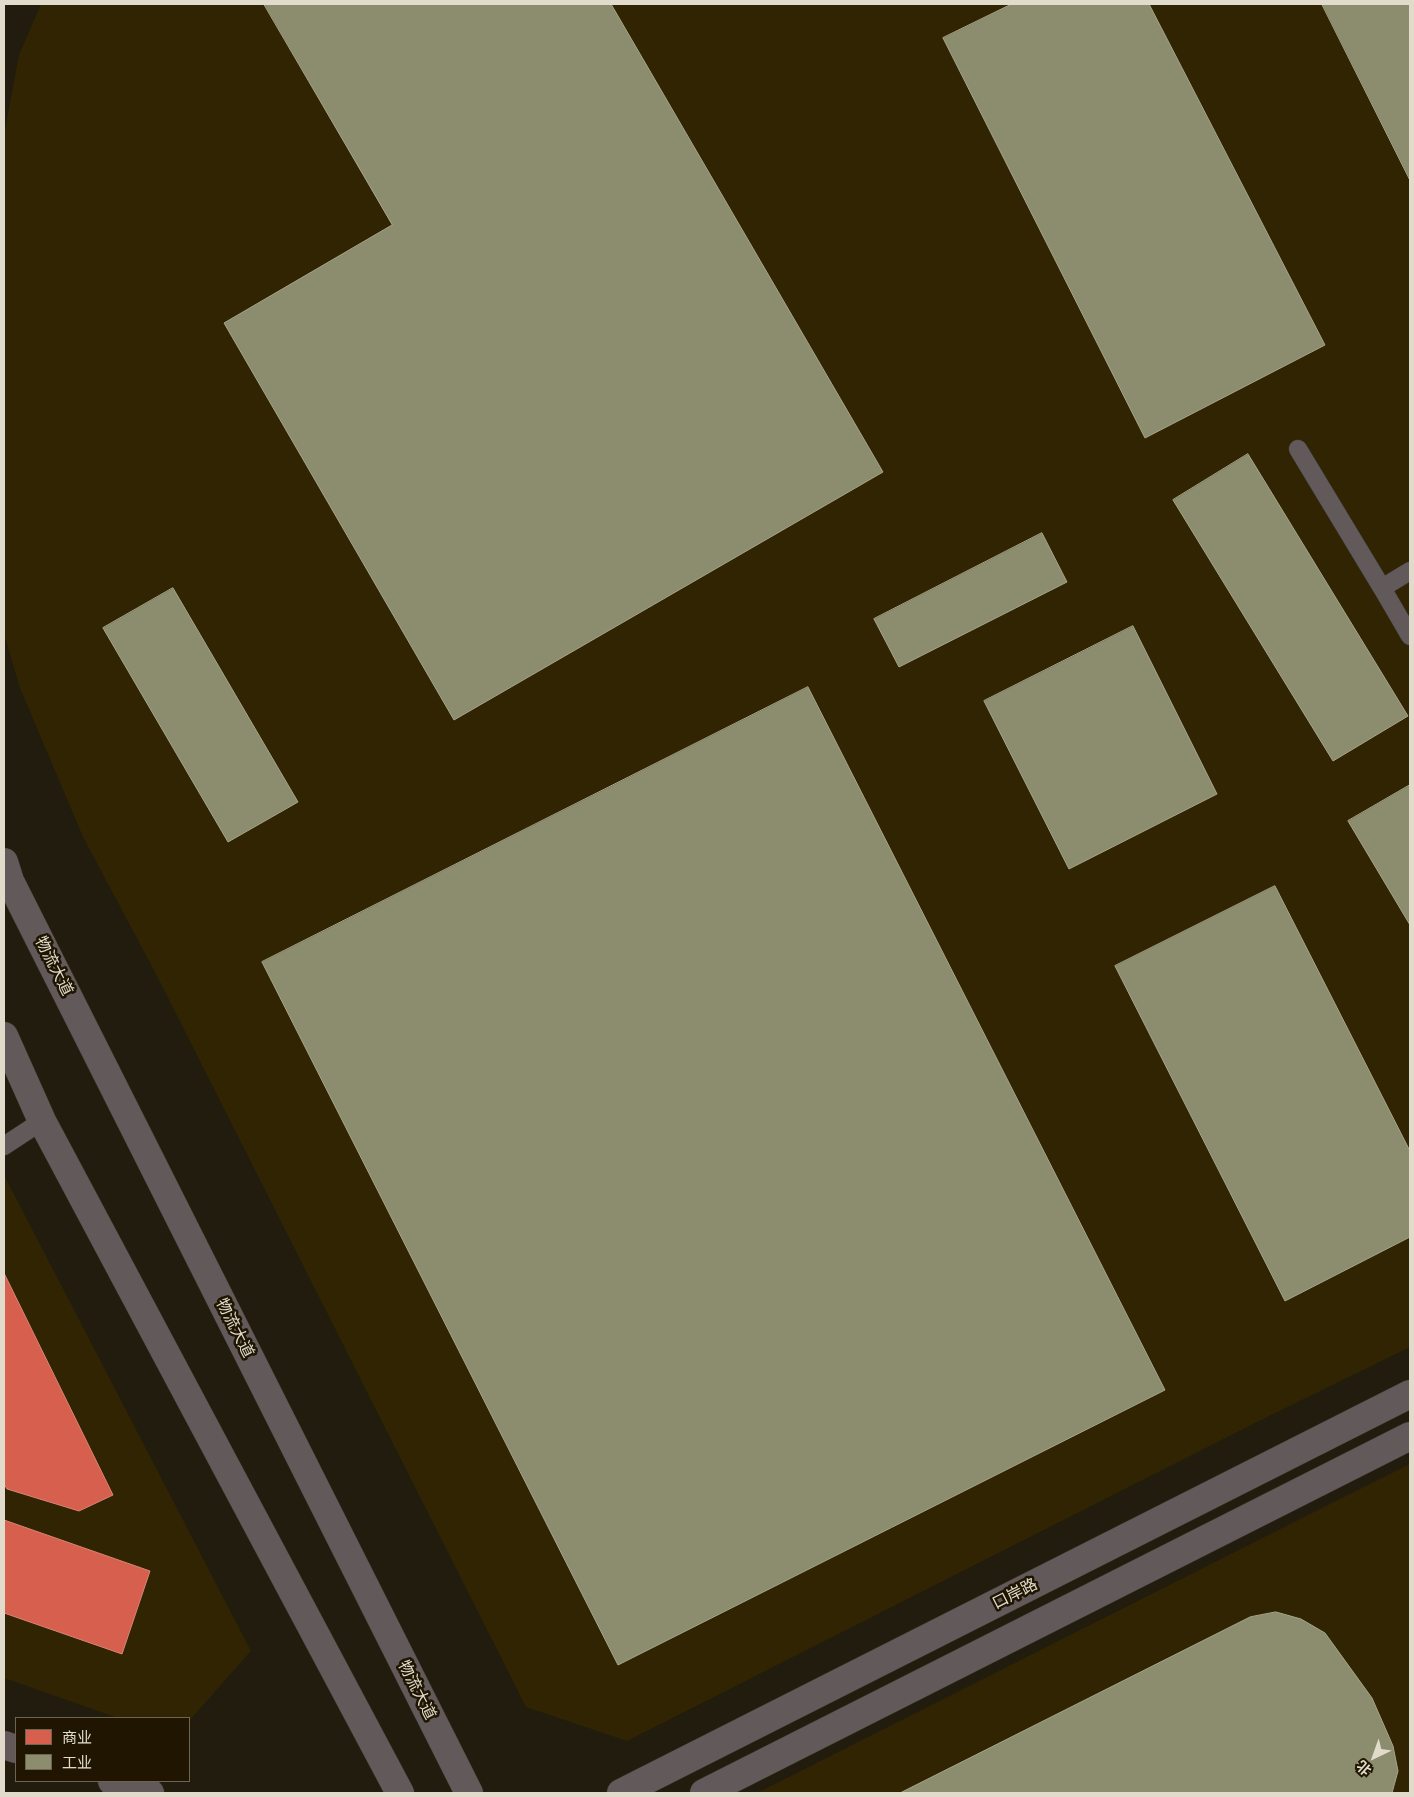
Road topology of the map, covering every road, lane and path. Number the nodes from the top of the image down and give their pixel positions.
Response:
1 (1298, 449) dead end
2 (1410, 571) edge
3 (1382, 588) junction
4 (1410, 636) edge
5 (4, 862) edge
6 (4, 1036) edge
7 (42, 1120) junction
8 (4, 1146) edge
9 (1410, 1394) edge
10 (1410, 1436) edge
11 (115, 1782) edge
12 (150, 1793) edge
13 (400, 1793) edge
14 (469, 1793) edge
15 (620, 1793) edge
16 (704, 1793) edge

1 - 3 lane
2 - 3 lane
3 - 4 lane
5 - 14 street, 物流大道
6 - 7 street
7 - 8 lane
7 - 13 street
9 - 15 street, 口岸路
10 - 16 street
11 - 12 street

